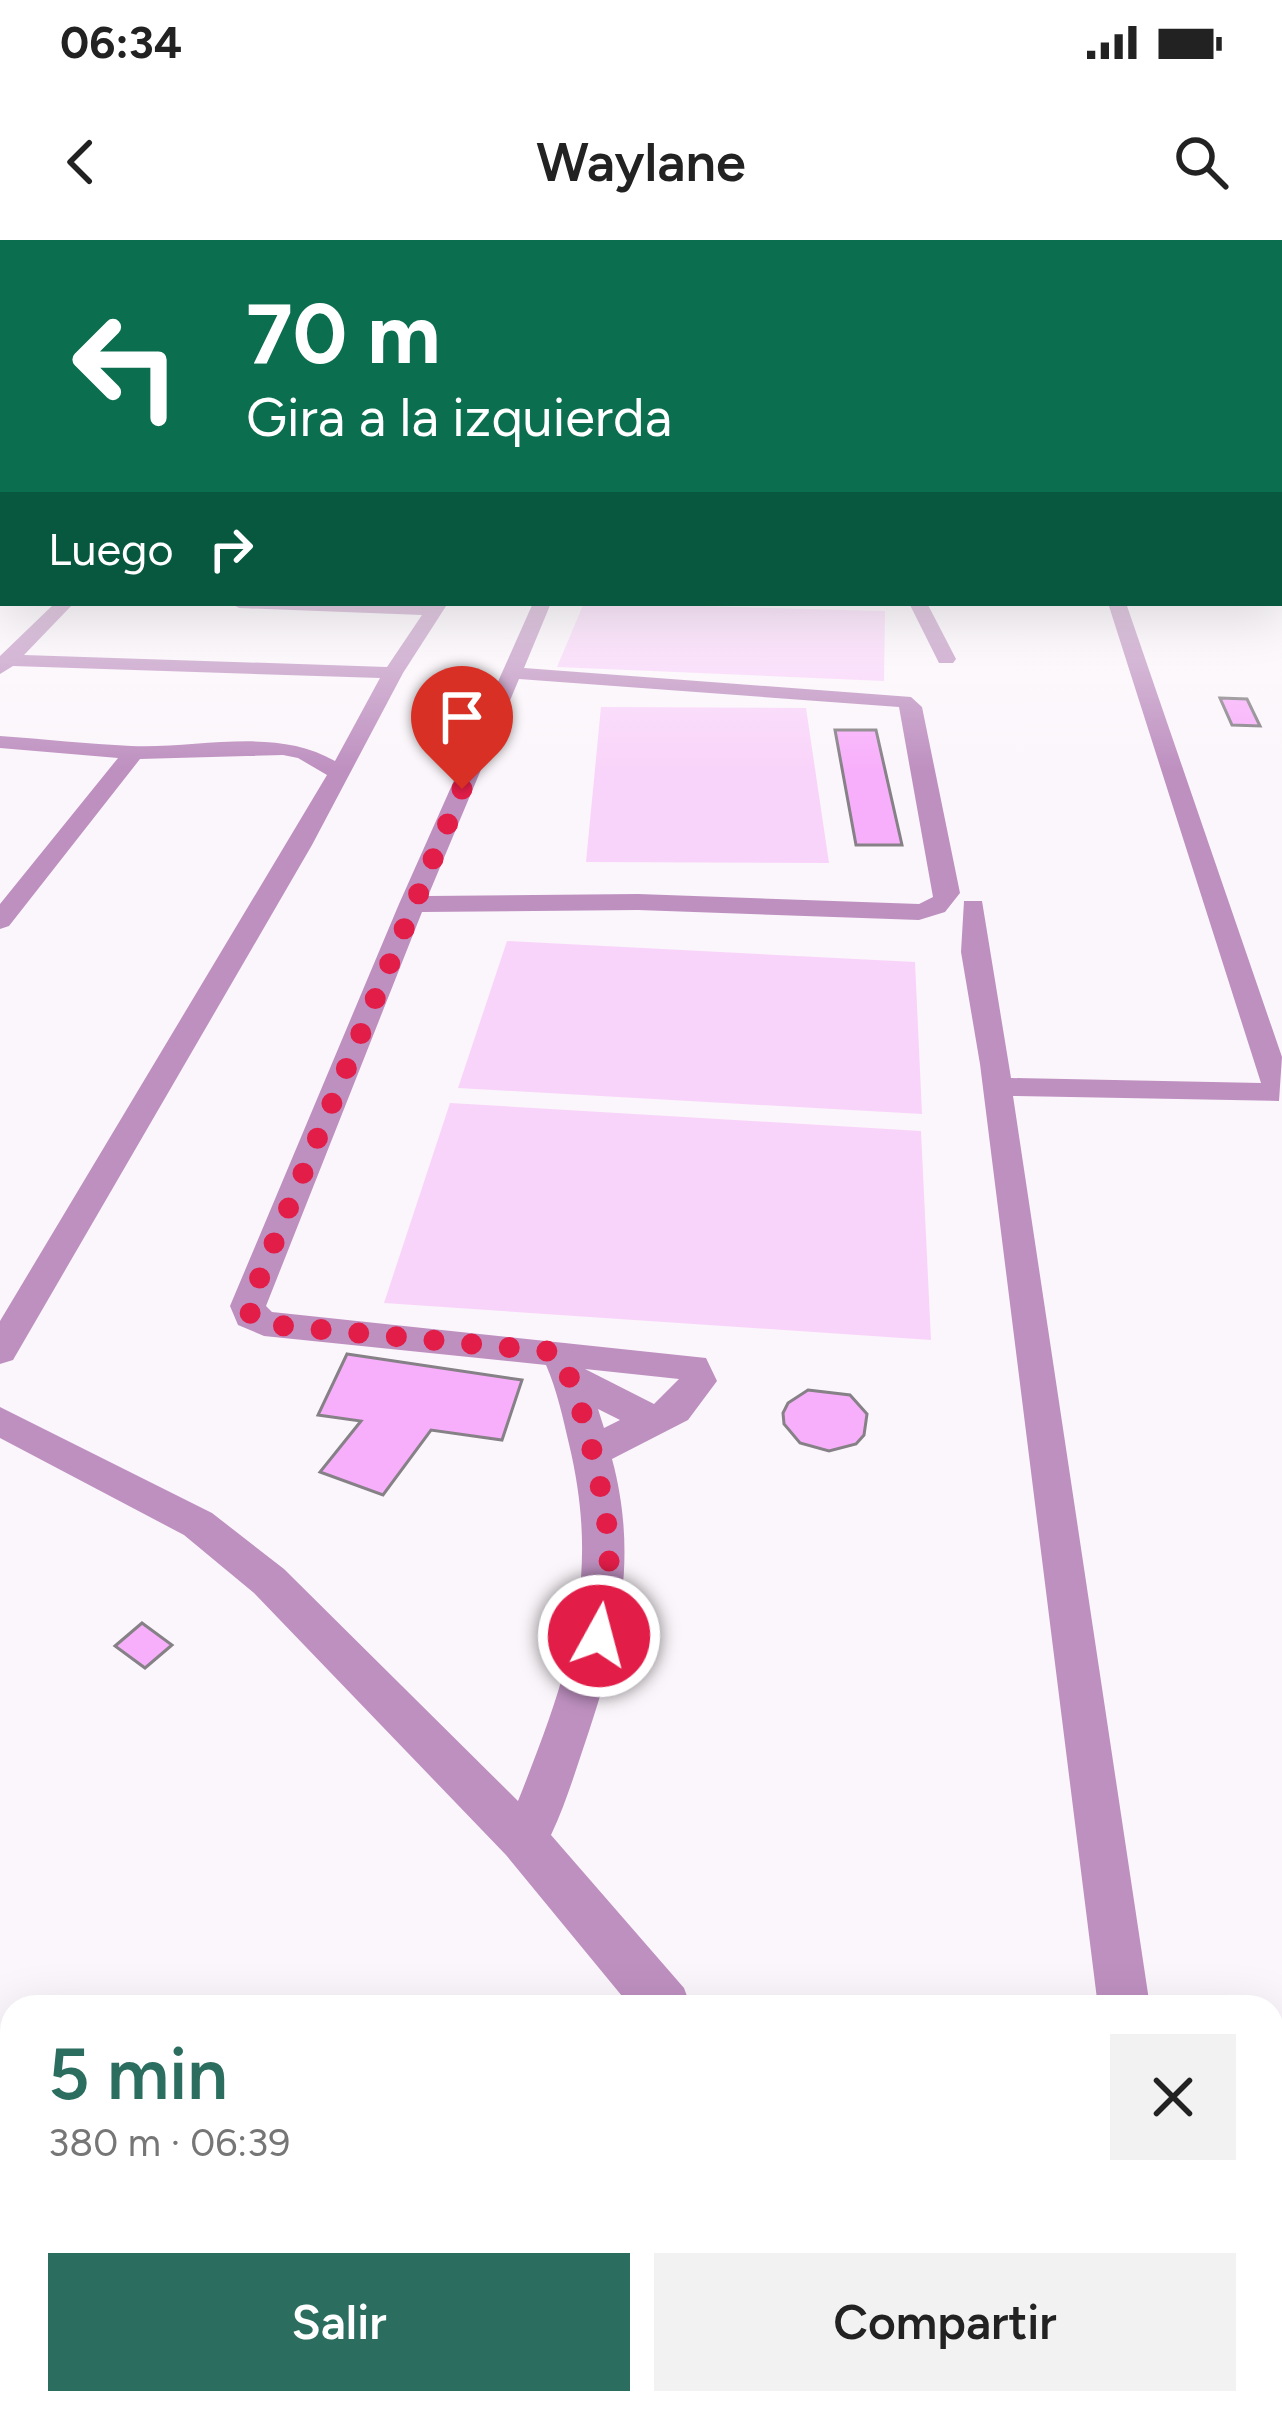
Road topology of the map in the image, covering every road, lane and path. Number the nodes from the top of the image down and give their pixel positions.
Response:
1 (62, 606) edge
2 (436, 606) edge
3 (541, 606) edge
4 (920, 606) edge
5 (1118, 606) edge
6 (946, 659) dead end
7 (4, 664) edge
8 (393, 673) junction
9 (511, 673) junction
10 (0, 742) edge
11 (134, 753) junction
12 (337, 771) junction
13 (412, 904) junction
14 (973, 906) dead end
15 (0, 921) edge
16 (997, 1087) junction
17 (1281, 1094) edge
18 (0, 1351) edge
19 (563, 1364) junction
20 (0, 1420) edge
21 (654, 1421) junction
22 (591, 1452) junction
23 (523, 1839) junction
24 (655, 1995) edge
25 (1122, 1995) edge

1 - 7 street
2 - 8 street
3 - 9 street
4 - 6 street
5 - 17 street
7 - 8 street
8 - 12 street
9 - 13 street
9 - 13 street
10 - 11 street
11 - 12 street
11 - 15 street
12 - 18 street
13 - 19 street
14 - 16 street
16 - 17 street
16 - 25 street
19 - 21 street
19 - 21 street
19 - 22 street
20 - 23 street
21 - 22 street
22 - 23 street
23 - 24 street

